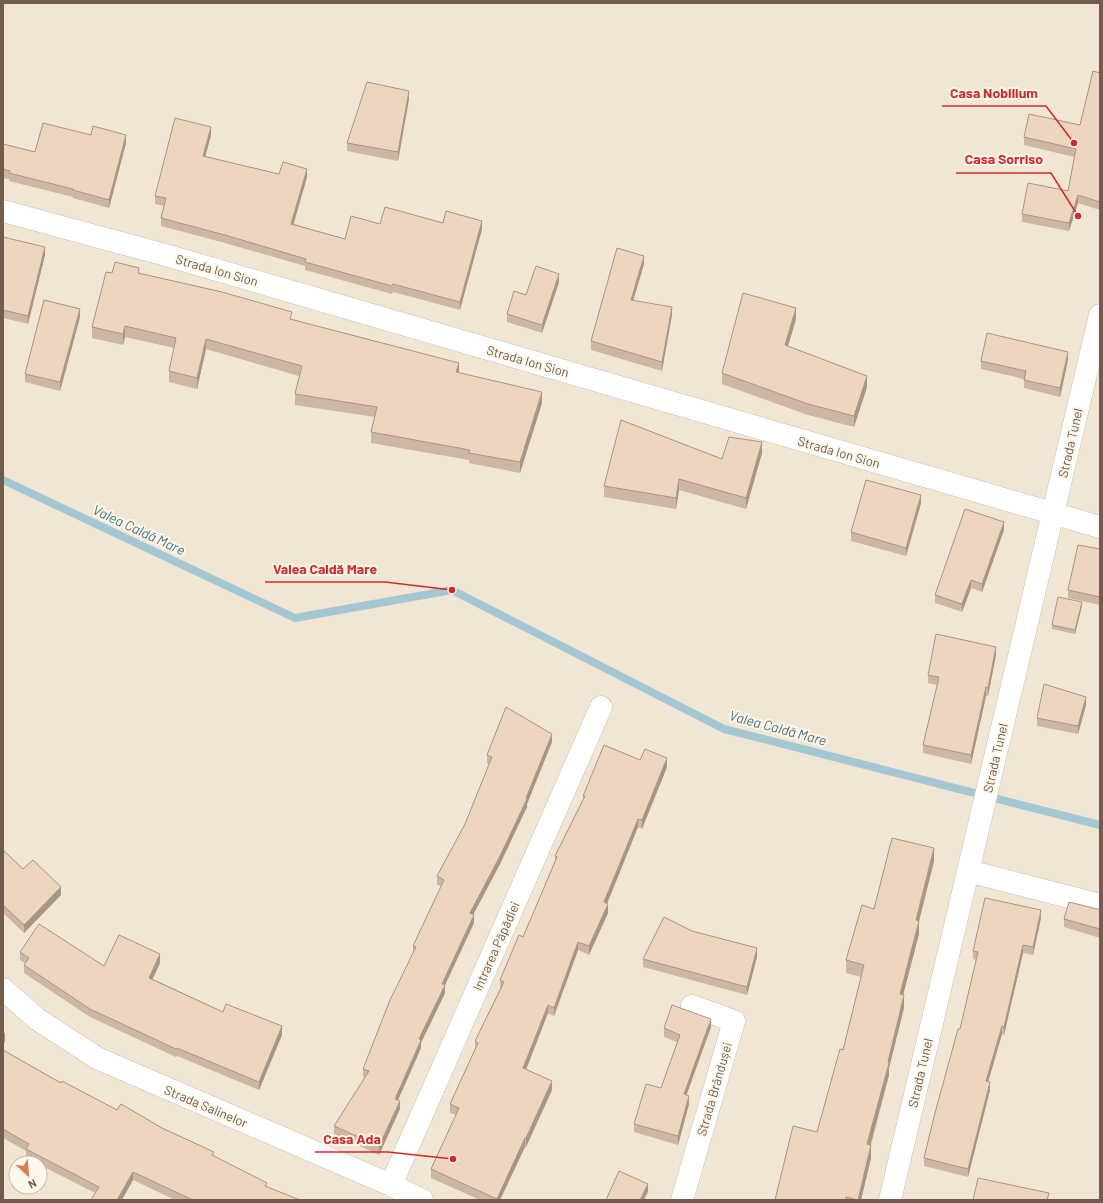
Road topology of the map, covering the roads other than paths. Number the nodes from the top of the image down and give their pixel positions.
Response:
1 (3, 211) edge
2 (1100, 315) edge
3 (1053, 514) junction
4 (1100, 527) edge
5 (601, 707) dead end
6 (968, 871) junction
7 (1100, 905) edge
8 (3, 989) edge
9 (692, 1006) dead end
10 (391, 1185) junction
11 (422, 1200) edge
12 (682, 1200) edge
13 (890, 1200) edge

1 - 3 street, Strada Ion Sion
2 - 3 street, Strada Tunel
3 - 4 street, Strada Ion Sion
3 - 6 street, Strada Tunel
5 - 10 street, Intrarea Păpădiei
6 - 7 street
6 - 13 street, Strada Tunel
8 - 10 street, Strada Salinelor
9 - 12 street, Strada Brândușei
10 - 11 street, Strada Salinelor

